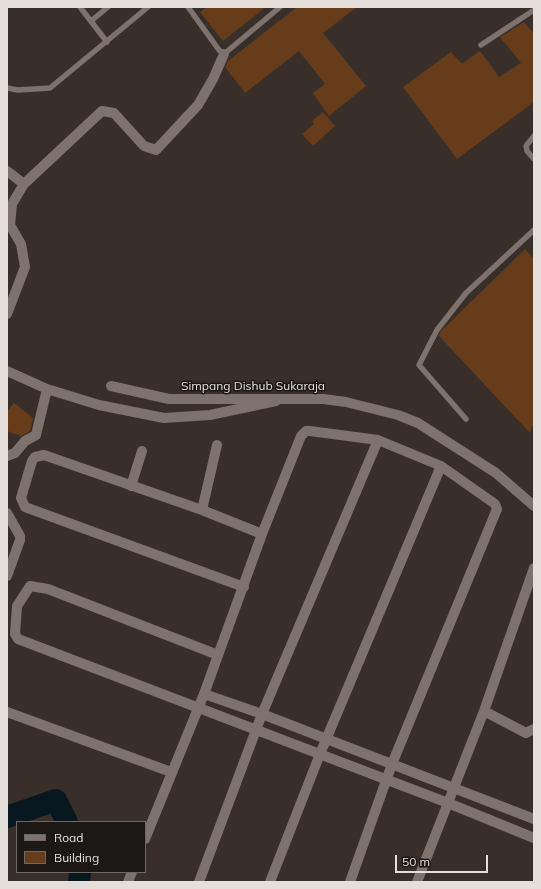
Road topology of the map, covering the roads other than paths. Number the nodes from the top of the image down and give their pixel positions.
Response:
1 (80, 7) edge
2 (108, 7) edge
3 (148, 7) edge
4 (188, 7) edge
5 (280, 7) edge
6 (534, 10) edge
7 (91, 21) junction
8 (107, 42) junction
9 (481, 45) dead end
10 (224, 54) junction
11 (7, 88) edge
12 (534, 136) edge
13 (534, 160) edge
14 (7, 171) edge
15 (24, 184) junction
16 (534, 230) edge
17 (7, 314) edge
18 (7, 371) edge
19 (111, 386) dead end
20 (48, 389) junction
21 (286, 398) junction
22 (466, 419) dead end
23 (378, 440) junction
24 (217, 445) dead end
25 (142, 450) dead end
26 (7, 456) edge
27 (441, 466) junction
28 (131, 486) junction
29 (534, 506) edge
30 (202, 510) junction
31 (7, 513) edge
32 (262, 534) junction
33 (534, 568) edge
34 (7, 576) edge
35 (244, 587) junction
36 (218, 655) junction
37 (204, 694) junction
38 (197, 708) junction
39 (484, 711) junction
40 (7, 712) edge
41 (262, 714) junction
42 (534, 729) edge
43 (256, 730) junction
44 (326, 739) junction
45 (320, 754) junction
46 (392, 764) junction
47 (171, 772) junction
48 (387, 780) junction
49 (453, 789) junction
50 (448, 803) junction
51 (534, 818) edge
52 (146, 836) edge
53 (534, 838) edge
54 (199, 882) edge
55 (270, 882) edge
56 (350, 882) edge
57 (417, 882) edge

1 - 7 lane
2 - 7 lane
3 - 8 lane
4 - 10 lane
5 - 10 lane
6 - 9 lane
7 - 8 lane
8 - 11 lane
10 - 15 street
12 - 13 lane
14 - 15 street
15 - 17 street
16 - 22 lane
18 - 20 street
19 - 21 street, Simpang Dishub Sukaraja
20 - 21 street
20 - 26 street
21 - 29 street, Simpang Dishub Sukaraja
23 - 27 street
23 - 32 street
23 - 41 street
24 - 30 street
25 - 28 street
27 - 44 street
27 - 46 street
28 - 30 street
28 - 35 street
30 - 32 street
31 - 34 street
32 - 35 street
33 - 39 street
35 - 36 street
36 - 37 street
36 - 38 street
37 - 38 street
37 - 41 street
38 - 43 street
38 - 47 street
39 - 42 street
39 - 49 street
40 - 47 street
41 - 43 street
41 - 44 street
43 - 45 street
43 - 54 street
44 - 45 street
44 - 46 street
45 - 48 street
45 - 55 street
46 - 48 street
46 - 49 street
47 - 52 street
48 - 50 street
48 - 56 street
49 - 50 street
49 - 51 street
50 - 53 street
50 - 57 street

